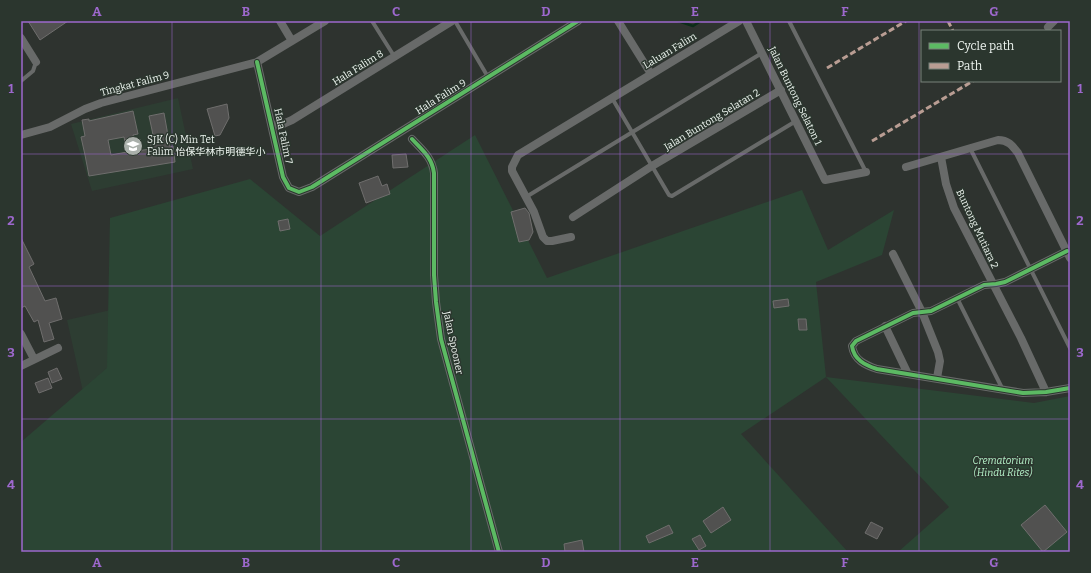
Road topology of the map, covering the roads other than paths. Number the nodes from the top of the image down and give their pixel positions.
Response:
1 (280, 21) edge
2 (325, 21) edge
3 (372, 21) edge
4 (453, 21) edge
5 (578, 21) edge
6 (618, 21) edge
7 (739, 21) edge
8 (746, 21) edge
9 (789, 21) edge
10 (21, 38) edge
11 (292, 41) junction
12 (762, 53) junction
13 (394, 57) junction
14 (36, 62) joint
15 (257, 62) junction
16 (651, 74) junction
17 (488, 77) junction
18 (21, 81) edge
19 (781, 90) junction
20 (612, 98) junction
21 (797, 121) junction
22 (272, 125) junction
23 (632, 133) junction
24 (21, 135) edge
25 (412, 139) dead end
26 (970, 148) junction
27 (941, 157) junction
28 (652, 166) junction
29 (906, 167) dead end
30 (866, 172) joint
31 (312, 187) joint
32 (526, 197) junction
33 (572, 217) dead end
34 (571, 236) dead end
35 (893, 254) dead end
36 (1068, 254) edge
37 (1030, 269) junction
38 (992, 284) junction
39 (957, 297) junction
40 (922, 312) junction
41 (885, 326) junction
42 (21, 334) edge
43 (58, 348) dead end
44 (1070, 348) edge
45 (34, 359) junction
46 (21, 366) edge
47 (908, 374) junction
48 (937, 378) junction
49 (1070, 388) edge
50 (1003, 390) junction
51 (1046, 392) junction
52 (499, 552) edge

1 - 11 street
2 - 11 street, Tingkat Falim 9
3 - 13 lane
4 - 13 street, Hala Falim 8
4 - 17 lane
5 - 17 street, Hala Falim 9
6 - 16 street
7 - 16 street, Laluan Falim
8 - 12 street, Jalan Buntong Selaton 1
9 - 30 lane
10 - 14 street
11 - 15 street, Tingkat Falim 9
12 - 19 street, Jalan Buntong Selaton 1
12 - 23 lane
13 - 22 street, Hala Falim 8
14 - 18 lane
15 - 22 street, Hala Falim 7
15 - 24 street, Tingkat Falim 9
16 - 20 street, Laluan Falim
17 - 31 street, Hala Falim 9
19 - 21 street, Jalan Buntong Selaton 1
19 - 28 street, Jalan Buntong Selatan 2
20 - 23 lane
20 - 32 street, Laluan Falim
21 - 28 lane
21 - 30 street, Jalan Buntong Selaton 1
22 - 31 street, Hala Falim 7
23 - 28 lane
23 - 32 lane
25 - 52 street, Jalan Spooner
26 - 27 street
26 - 36 street
26 - 37 lane
27 - 29 street
27 - 38 street, Buntong Mutiara 2
28 - 33 street, Jalan Buntong Selatan 2
32 - 34 street, Laluan Falim
35 - 40 street
36 - 37 street
37 - 38 street
37 - 44 lane
38 - 39 street
38 - 51 street, Buntong Mutiara 2
39 - 40 street
39 - 50 lane
40 - 41 street
40 - 48 street
41 - 47 street
41 - 47 street
42 - 45 street
43 - 45 street
45 - 46 street
47 - 48 street
48 - 50 street
49 - 51 street
50 - 51 street

